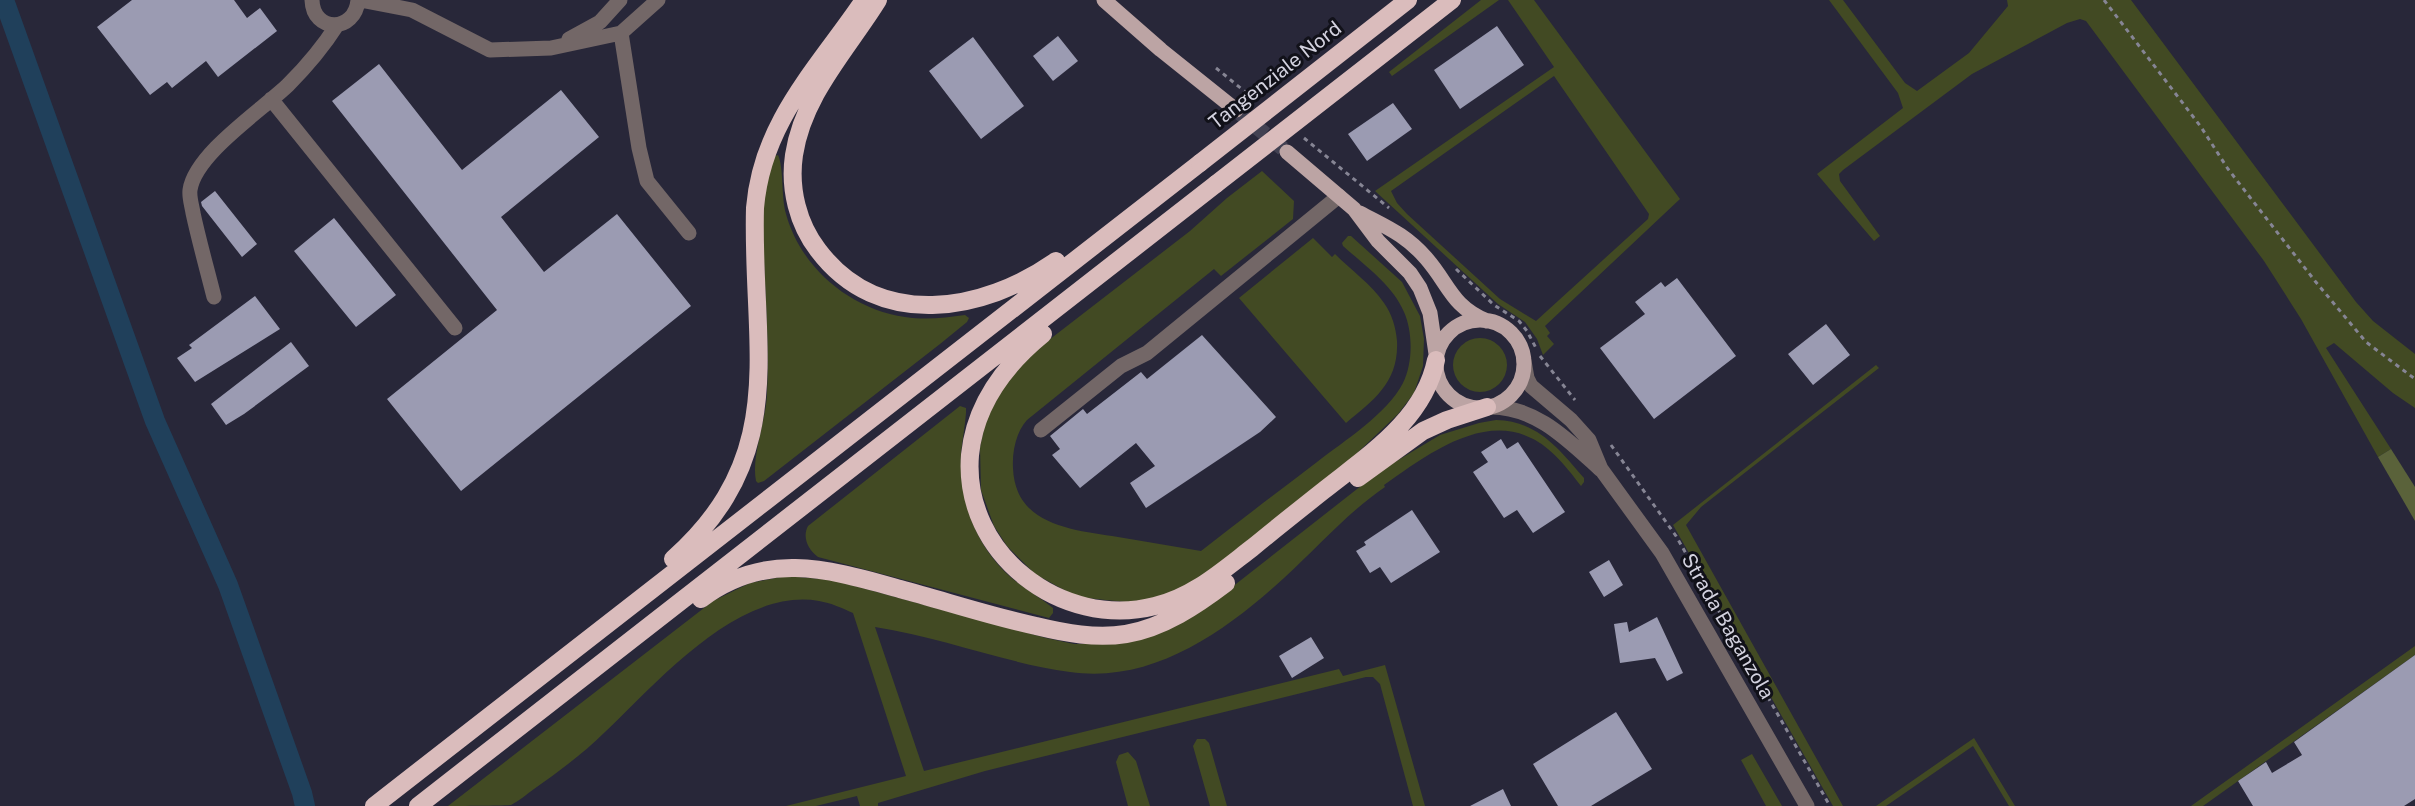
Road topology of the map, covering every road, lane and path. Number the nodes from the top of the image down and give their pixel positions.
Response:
1 (312, 0) edge
2 (359, 0) edge
3 (620, 0) edge
4 (658, 0) edge
5 (864, 0) edge
6 (878, 0) edge
7 (1104, 0) edge
8 (1408, 0) edge
9 (1452, 0) edge
10 (2104, 0) edge
11 (337, 25) junction
12 (621, 33) junction
13 (551, 48) junction
14 (271, 99) junction
15 (1236, 110) tunnel mouth
16 (1287, 152) tunnel mouth
17 (1181, 177) junction
18 (1339, 196) junction
19 (1354, 209) junction
20 (1172, 219) junction
21 (689, 233) dead end
22 (214, 297) dead end
23 (1487, 321) junction
24 (455, 328) dead end
25 (1436, 360) junction
26 (1524, 361) junction
27 (2415, 379) edge
28 (1487, 408) junction
29 (1041, 430) dead end
30 (1604, 473) junction
31 (611, 656) junction
32 (502, 706) junction
33 (374, 806) edge
34 (418, 806) edge
35 (1808, 806) edge

1 - 11 street
2 - 11 street
2 - 13 street
3 - 13 street
4 - 12 street
5 - 32 highway
6 - 17 highway
7 - 15 main road
8 - 17 highway, Tangenziale Nord, bridge
9 - 20 highway, bridge
10 - 27 path
11 - 14 street
12 - 13 street
12 - 21 street
14 - 22 street
14 - 24 street
16 - 18 main road, Strada Baganzola
17 - 32 highway
18 - 19 main road, Strada Baganzola
18 - 29 street
19 - 23 main road, Strada Baganzola
19 - 25 main road, Strada Baganzola
20 - 25 highway
20 - 31 highway
23 - 25 main road
23 - 26 main road, Strada Baganzola
25 - 28 main road, Strada Baganzola
26 - 28 main road
26 - 30 street, Strada Baganzola
28 - 30 street, Strada Baganzola
28 - 31 highway
30 - 35 street, Strada Baganzola
31 - 34 highway
32 - 33 highway

